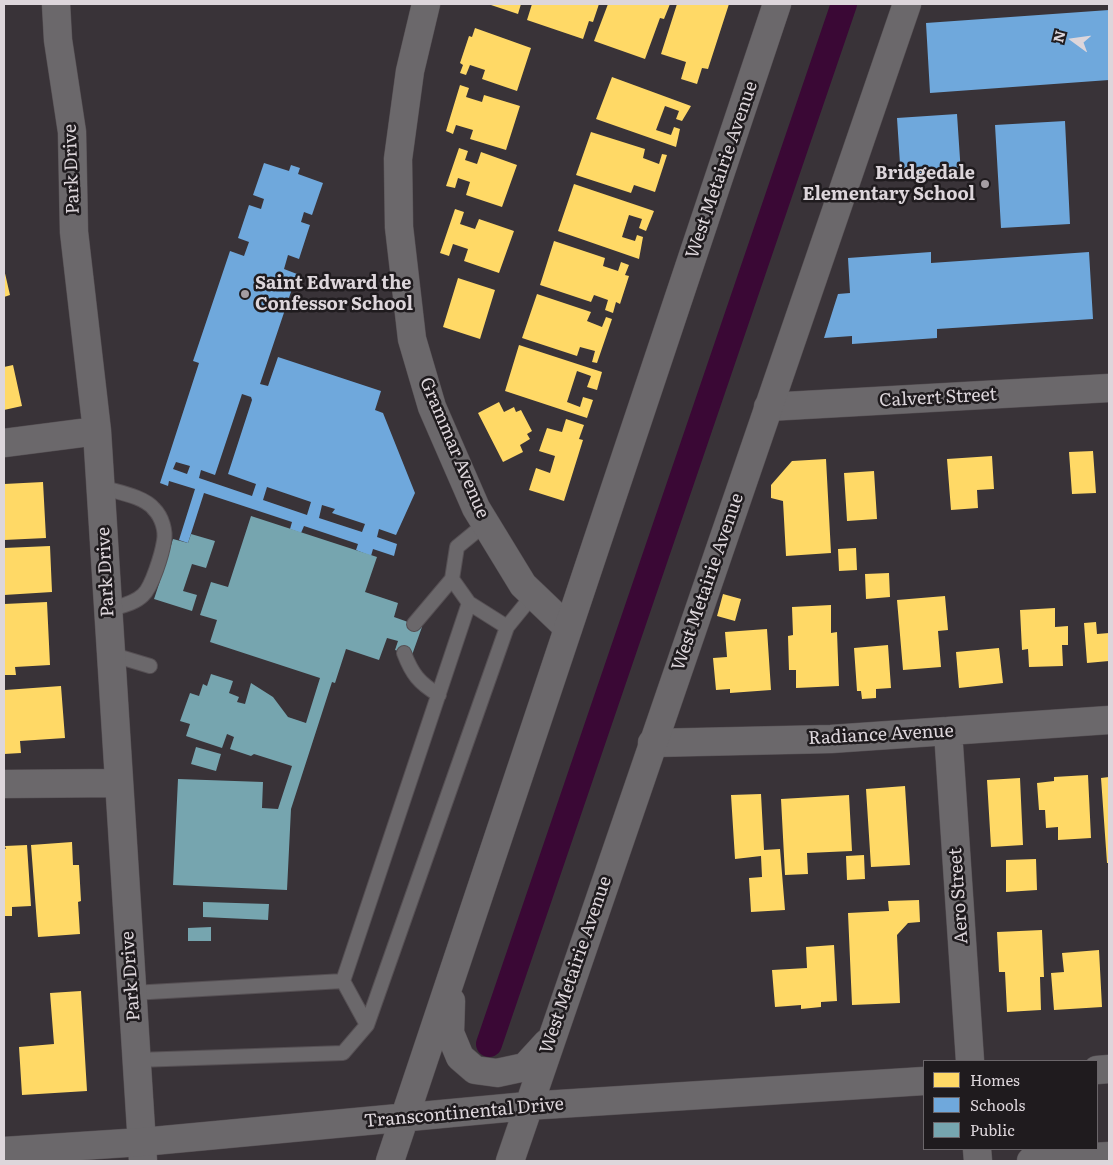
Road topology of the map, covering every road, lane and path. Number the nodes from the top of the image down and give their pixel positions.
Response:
1 (56, 4) edge
2 (426, 4) edge
3 (777, 4) edge
4 (907, 4) edge
5 (1109, 388) edge
6 (768, 407) junction
7 (97, 431) junction
8 (4, 443) edge
9 (101, 488) junction
10 (485, 524) junction
11 (452, 579) junction
12 (533, 595) junction
13 (470, 602) junction
14 (108, 610) junction
15 (414, 624) dead end
16 (507, 627) junction
17 (568, 628) junction
18 (404, 653) dead end
19 (110, 654) junction
20 (150, 666) dead end
21 (439, 695) junction
22 (1109, 720) edge
23 (948, 731) junction
24 (652, 743) junction
25 (118, 783) junction
26 (4, 784) edge
27 (453, 972) junction
28 (344, 981) junction
29 (145, 992) junction
30 (367, 1024) junction
31 (552, 1038) junction
32 (149, 1059) junction
33 (970, 1060) edge
34 (923, 1081) edge
35 (528, 1106) junction
36 (404, 1119) junction
37 (4, 1151) edge
38 (143, 1151) edge
39 (1109, 1156) edge
40 (390, 1161) edge
41 (510, 1161) edge
42 (1031, 1161) edge

1 - 7 street, Park Drive
2 - 10 street, Grammar Avenue
3 - 17 street, West Metairie Avenue
4 - 6 street, West Metairie Avenue
5 - 6 street, Calvert Street
6 - 24 street, West Metairie Avenue
7 - 8 street
7 - 9 street, Park Drive
9 - 14 street, Park Drive
9 - 14 lane
10 - 11 lane
10 - 12 street, Grammar Avenue
11 - 13 lane
11 - 15 lane
12 - 16 lane
12 - 17 street, Grammar Avenue
13 - 16 lane
13 - 21 lane
14 - 19 street, Park Drive
16 - 30 lane
17 - 27 street, West Metairie Avenue
18 - 21 lane
19 - 20 lane
19 - 25 street, Park Drive
21 - 28 lane
22 - 23 street, Radiance Avenue
23 - 24 street, Radiance Avenue
23 - 33 street, Aero Street
24 - 31 street, West Metairie Avenue
25 - 26 street
25 - 29 street, Park Drive
27 - 31 street
27 - 36 street, West Metairie Avenue
28 - 29 lane
28 - 30 lane
29 - 32 street, Park Drive
30 - 32 lane
31 - 35 street, West Metairie Avenue
32 - 38 street, Park Drive
34 - 35 street, Transcontinental Drive
35 - 36 street, Transcontinental Drive
35 - 41 street, West Metairie Avenue
36 - 38 street, Transcontinental Drive
36 - 40 street, West Metairie Avenue
37 - 38 street, Transcontinental Drive
39 - 42 street

